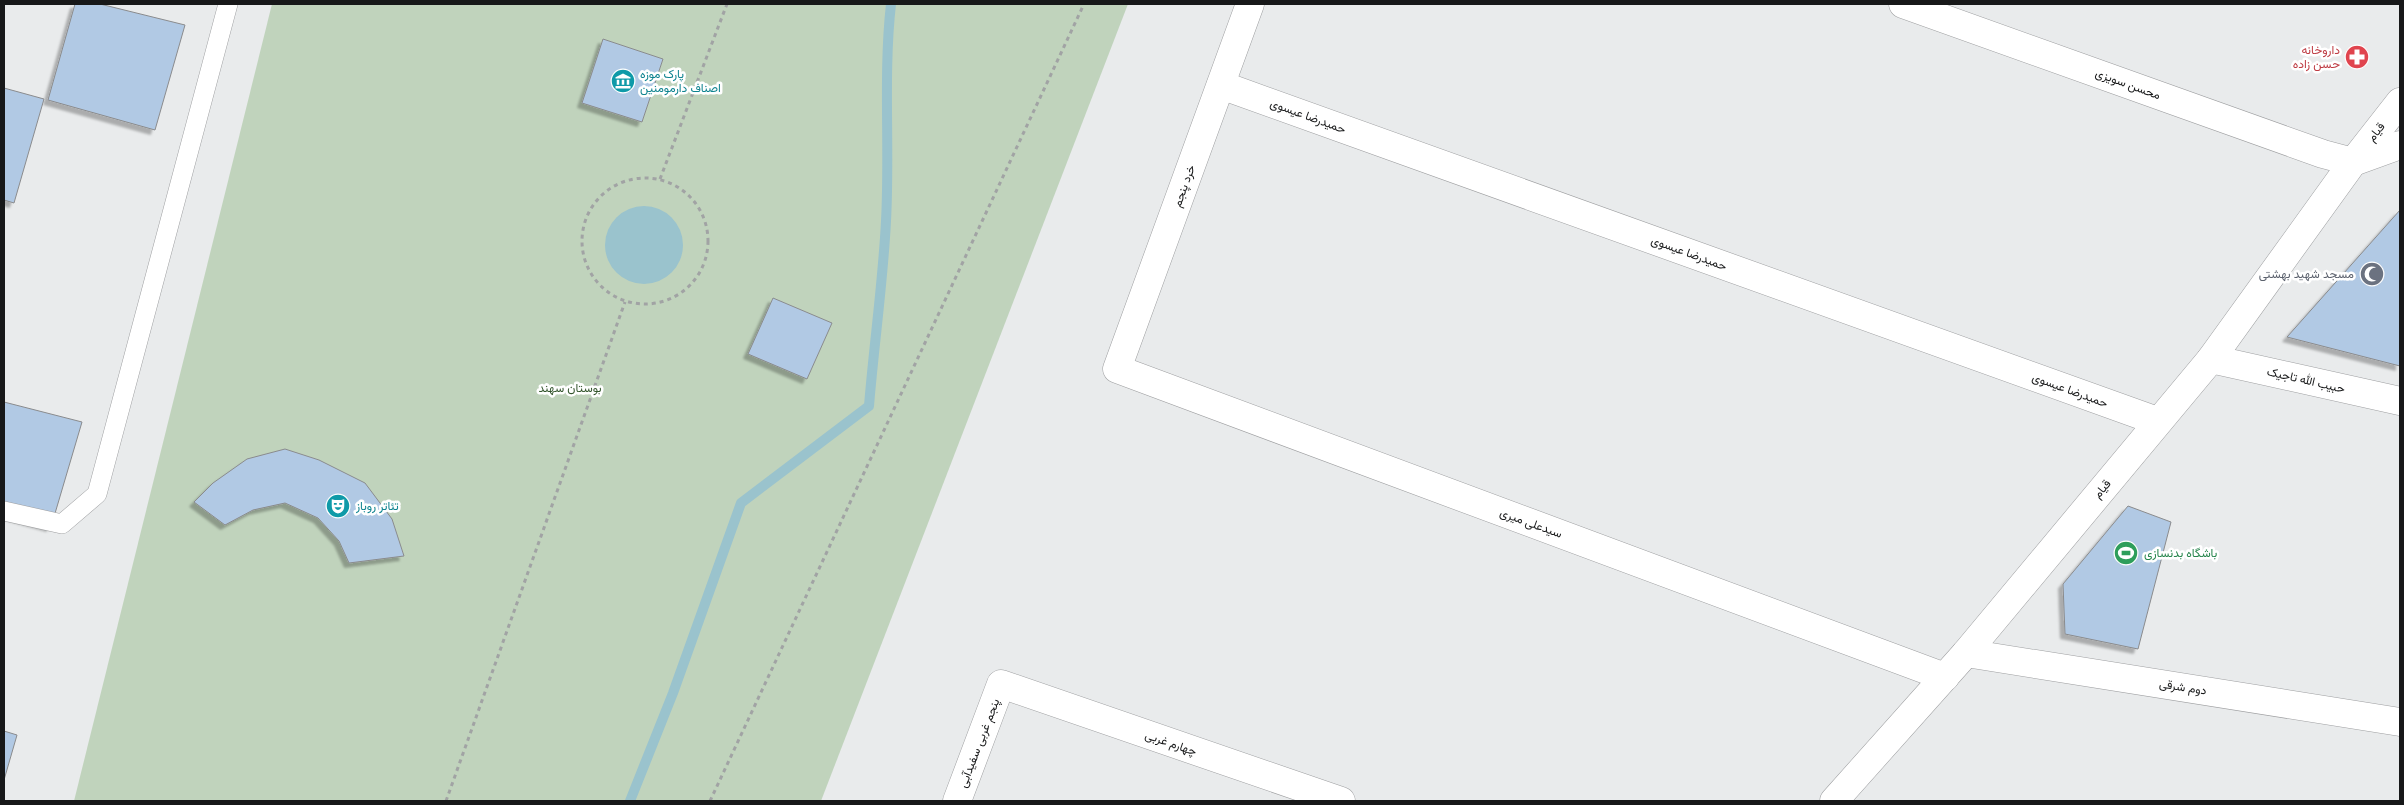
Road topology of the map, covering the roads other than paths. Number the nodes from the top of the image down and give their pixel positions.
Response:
1 (228, 4) edge
2 (1250, 4) edge
3 (1903, 4) edge
4 (1221, 85) junction
5 (2400, 102) edge
6 (2400, 144) edge
7 (2352, 162) junction
8 (2211, 359) junction
9 (1117, 369) joint
10 (2400, 401) edge
11 (2157, 421) junction
12 (4, 511) edge
13 (1966, 653) junction
14 (1945, 677) junction
15 (1001, 684) joint
16 (2400, 722) edge
17 (956, 801) edge
18 (1341, 801) edge
19 (1834, 801) edge

1 - 12 lane
2 - 4 street, خرد پنجم
3 - 7 street, محسن سویزی
4 - 9 street, خرد پنجم
4 - 11 street, حمیدرضا عیسوی
5 - 7 street, قیام
6 - 7 street, قیام
7 - 8 street, قیام
8 - 10 street, حبیب الله تاجیک
8 - 11 street, قیام
9 - 14 street, سیدعلی میری
11 - 13 street, قیام
13 - 14 street, قیام
13 - 16 street, دوم شرقی
14 - 19 street, قیام
15 - 17 street, پنجم غربی سفیدآبی
15 - 18 street, چهارم غربی

